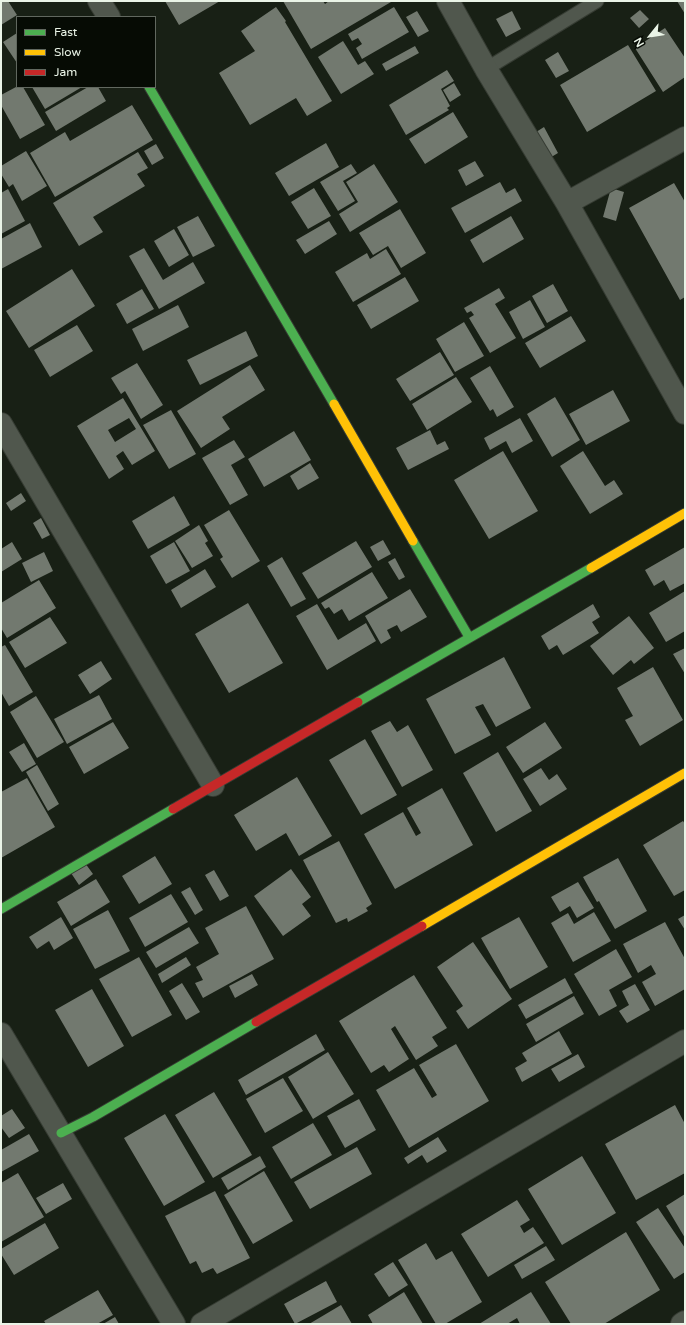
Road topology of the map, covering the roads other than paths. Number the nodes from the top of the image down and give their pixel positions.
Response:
1 (99, 1) edge
2 (448, 1) edge
3 (597, 1) edge
4 (107, 16) edge
5 (486, 69) junction
6 (150, 88) edge
7 (685, 138) edge
8 (567, 203) junction
9 (685, 413) edge
10 (1, 424) edge
11 (685, 513) edge
12 (469, 637) junction
13 (685, 773) edge
14 (213, 786) junction
15 (1, 909) edge
16 (1, 1034) edge
17 (685, 1042) edge
18 (61, 1133) junction
19 (685, 1322) edge
20 (174, 1324) edge
21 (202, 1324) edge
22 (682, 1324) edge

1 - 4 street
2 - 5 street
3 - 5 lane
5 - 8 street
6 - 12 street
7 - 8 street
8 - 9 street
10 - 14 street
11 - 12 street
12 - 14 street
13 - 18 street
14 - 15 street
16 - 18 street
17 - 21 street
18 - 20 street
19 - 22 street

